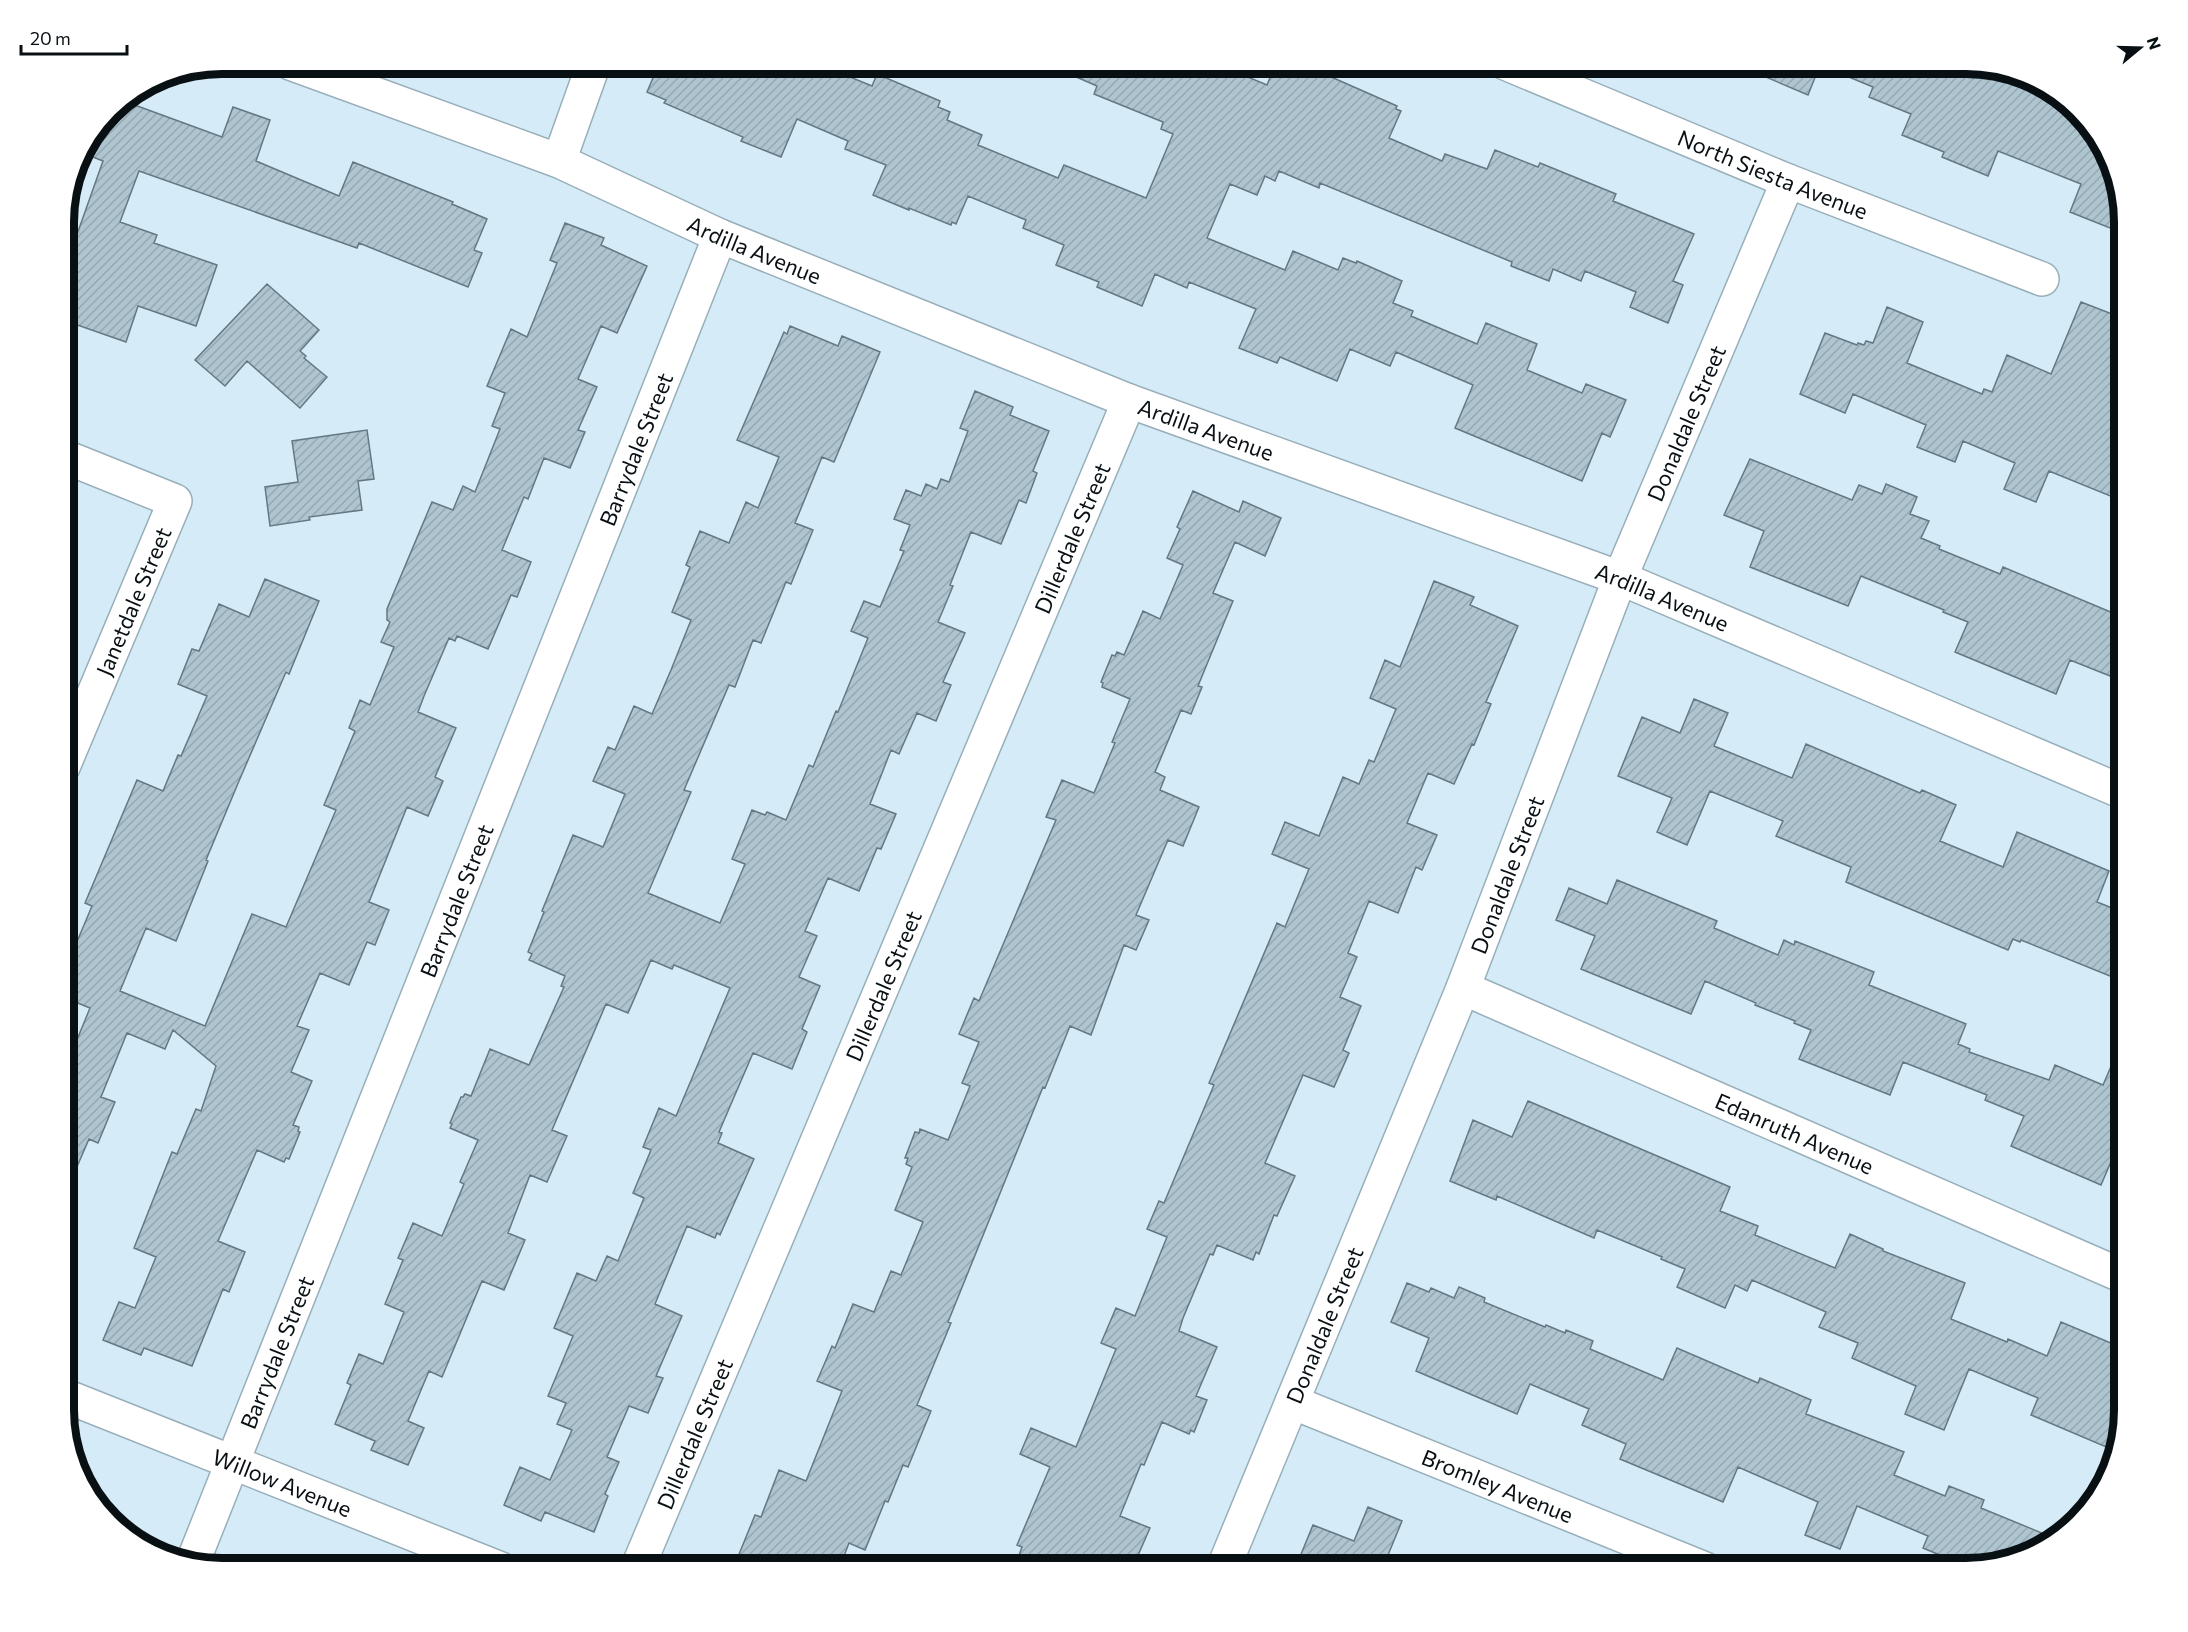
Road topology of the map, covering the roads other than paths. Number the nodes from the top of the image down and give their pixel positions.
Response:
1 (320, 74) edge
2 (590, 74) edge
3 (1531, 74) edge
4 (559, 161) junction
5 (1788, 181) junction
6 (720, 236) junction
7 (2042, 279) dead end
8 (1129, 401) junction
9 (74, 460) edge
10 (1620, 578) junction
11 (74, 741) edge
12 (2114, 788) edge
13 (1463, 988) junction
14 (2114, 1272) edge
15 (74, 1399) edge
16 (1292, 1402) junction
17 (233, 1464) junction
18 (195, 1556) edge
19 (473, 1558) edge
20 (642, 1558) edge
21 (1228, 1558) edge
22 (1678, 1558) edge

1 - 4 street, Ardilla Avenue
2 - 4 street
3 - 5 street, North Siesta Avenue
4 - 6 street, Ardilla Avenue
5 - 7 street, North Siesta Avenue
5 - 10 street, Donaldale Street
6 - 8 street, Ardilla Avenue
6 - 17 street, Barrydale Street
8 - 10 street, Ardilla Avenue
8 - 20 street, Dillerdale Street
9 - 11 street, Janetdale Street
10 - 12 street, Ardilla Avenue
10 - 13 street, Donaldale Street
13 - 14 street, Edanruth Avenue
13 - 16 street, Donaldale Street
15 - 17 street, Willow Avenue
16 - 21 street, Donaldale Street
16 - 22 street, Bromley Avenue
17 - 18 street, Barrydale Street
17 - 19 street, Willow Avenue

